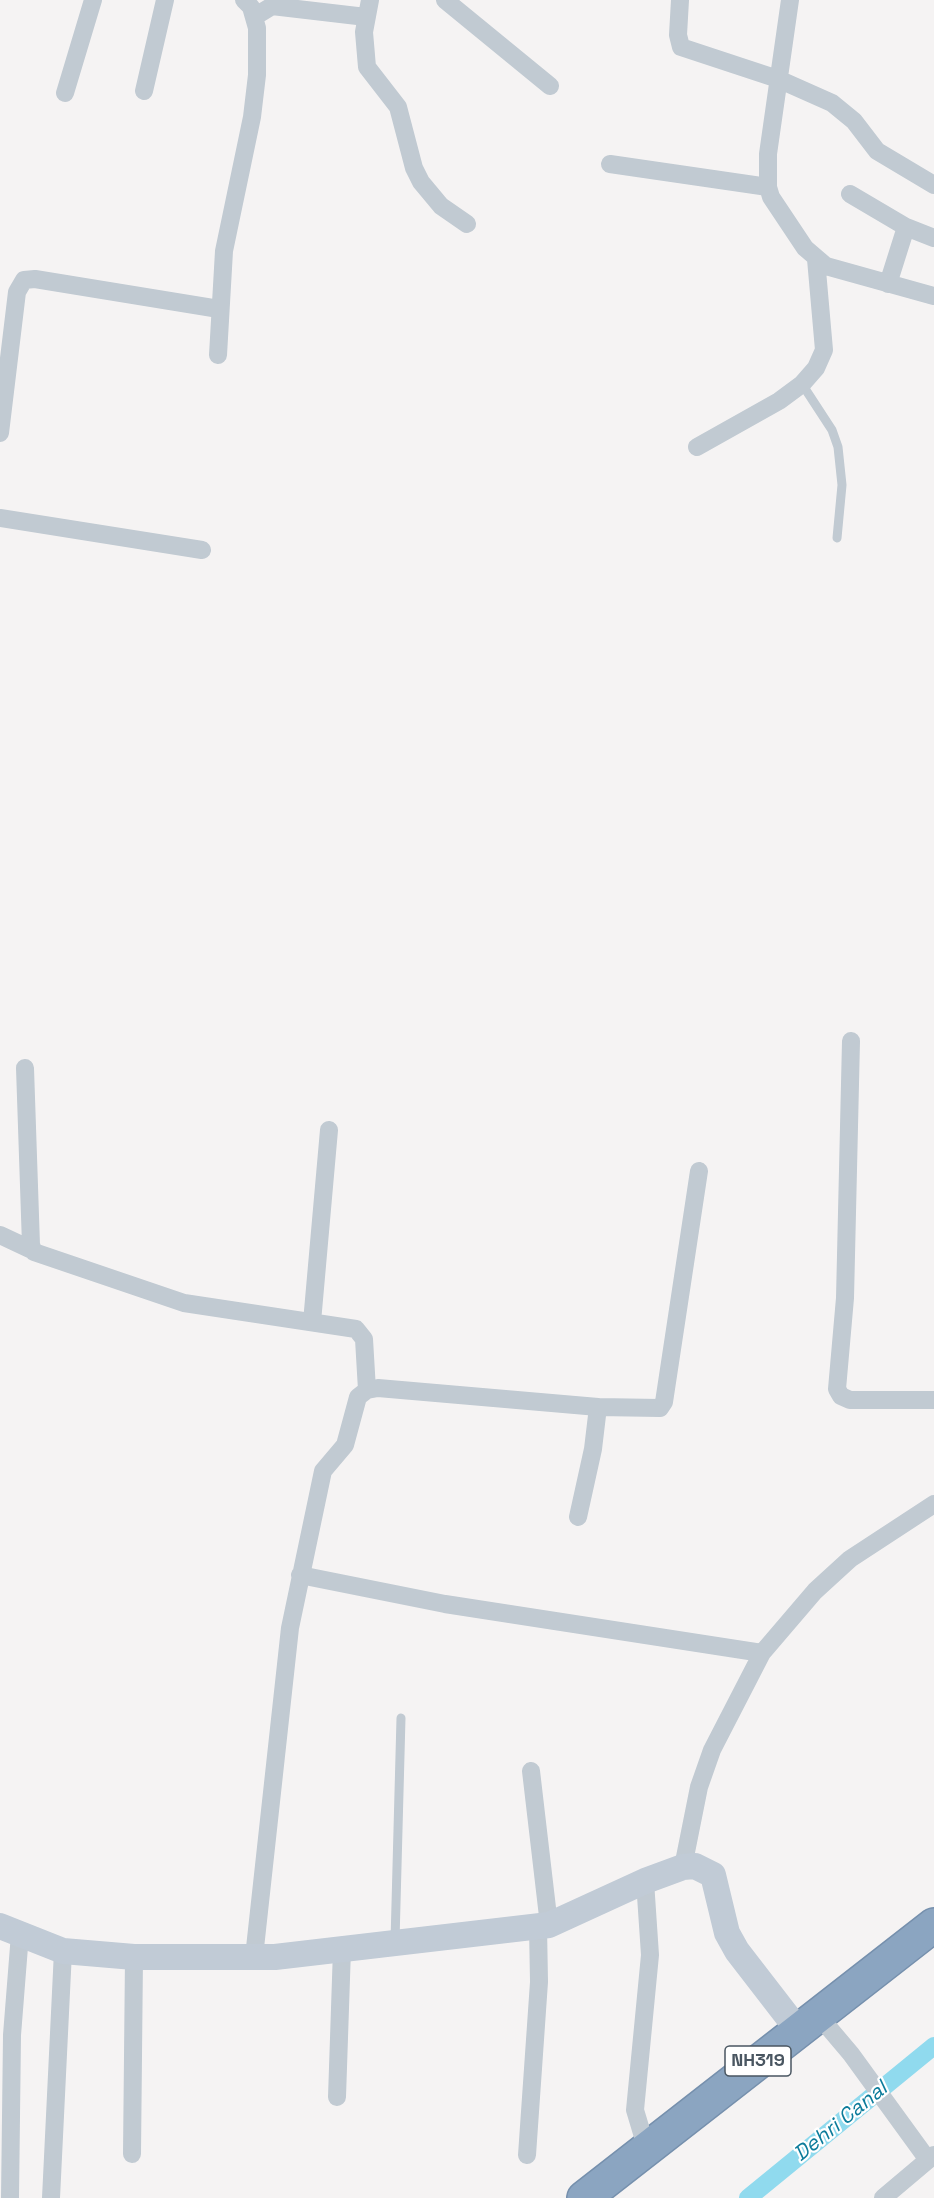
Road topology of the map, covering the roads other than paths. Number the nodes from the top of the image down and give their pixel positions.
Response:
1 (93, 0) edge
2 (165, 0) edge
3 (244, 0) edge
4 (445, 0) edge
5 (680, 0) edge
6 (790, 0) edge
7 (368, 8) edge
8 (254, 17) junction
9 (778, 78) junction
10 (550, 86) dead end
11 (144, 91) dead end
12 (65, 93) dead end
13 (610, 164) dead end
14 (934, 184) edge
15 (768, 187) junction
16 (850, 194) dead end
17 (467, 224) dead end
18 (906, 226) junction
19 (934, 238) edge
20 (816, 259) junction
21 (888, 284) junction
22 (934, 296) edge
23 (219, 309) junction
24 (218, 355) dead end
25 (802, 384) junction
26 (0, 433) edge
27 (697, 447) dead end
28 (0, 518) edge
29 (837, 538) dead end
30 (202, 550) dead end
31 (851, 1041) dead end
32 (25, 1068) dead end
33 (329, 1130) dead end
34 (699, 1171) dead end
35 (0, 1235) edge
36 (32, 1250) junction
37 (312, 1323) junction
38 (367, 1390) junction
39 (934, 1400) edge
40 (598, 1407) junction
41 (934, 1504) edge
42 (578, 1517) dead end
43 (300, 1575) junction
44 (762, 1653) junction
45 (401, 1718) dead end
46 (531, 1771) dead end
47 (683, 1867) junction
48 (645, 1881) junction
49 (934, 1925) edge
50 (544, 1926) junction
51 (10, 1930) edge
52 (395, 1943) junction
53 (342, 1949) junction
54 (63, 1951) junction
55 (134, 1957) junction
56 (254, 1957) junction
57 (808, 2023) junction
58 (337, 2097) dead end
59 (647, 2150) junction
60 (132, 2154) dead end
61 (527, 2155) dead end
62 (931, 2158) edge
63 (10, 2198) edge
64 (51, 2198) edge
65 (584, 2198) edge
66 (883, 2198) edge

1 - 12 street
2 - 11 street
3 - 8 street
4 - 10 street
5 - 9 street
6 - 9 street
7 - 8 street
7 - 17 street
8 - 23 street
9 - 14 street
9 - 15 street
13 - 15 street
15 - 20 street
16 - 18 street
18 - 19 street
18 - 21 street
20 - 21 street
20 - 25 street
21 - 22 street
23 - 24 street
23 - 26 street
25 - 27 street
25 - 29 lane
28 - 30 street
31 - 39 street
32 - 36 street
33 - 37 street
34 - 40 street
35 - 36 street
36 - 37 street
37 - 38 street
38 - 40 street
38 - 43 street
40 - 42 street
41 - 44 street
43 - 44 street
43 - 56 street
44 - 47 street
45 - 52 lane
46 - 50 street
47 - 48 street
47 - 57 street
48 - 50 street
48 - 59 street
49 - 57 highway, NH319
50 - 52 street
50 - 61 street
51 - 54 street
51 - 63 street
52 - 53 street
53 - 56 street
53 - 58 street
54 - 55 street
54 - 64 street
55 - 56 street
55 - 60 street
57 - 59 highway, NH319
57 - 62 street
59 - 65 highway, NH319
62 - 66 street

